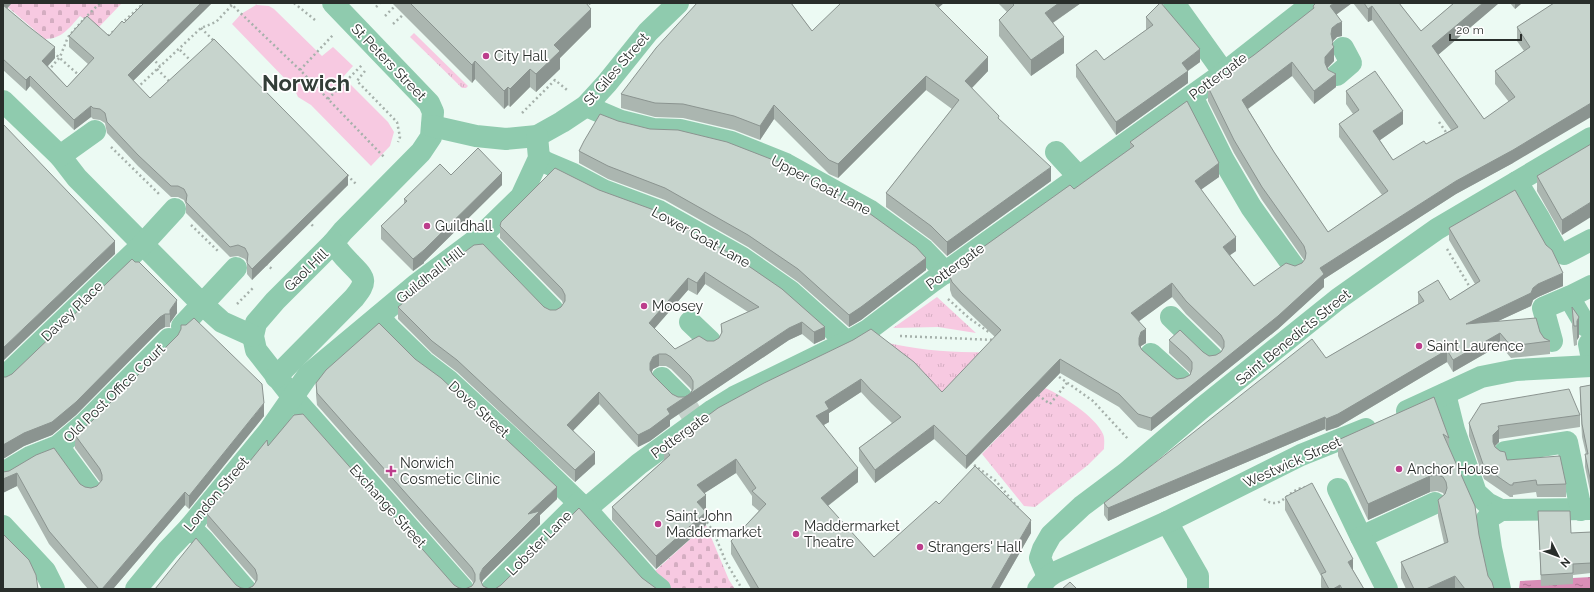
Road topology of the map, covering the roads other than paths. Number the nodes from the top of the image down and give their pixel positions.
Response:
1 (333, 3) edge
2 (678, 3) edge
3 (1174, 3) edge
4 (1304, 10) edge
5 (1343, 48) dead end
6 (1224, 73) junction
7 (1337, 74) edge
8 (1192, 96) junction
9 (3, 101) edge
10 (586, 106) junction
11 (432, 126) junction
12 (95, 131) dead end
13 (537, 136) junction
14 (1591, 138) edge
15 (1056, 152) dead end
16 (60, 156) junction
17 (539, 158) junction
18 (1079, 177) junction
19 (1518, 182) junction
20 (175, 209) dead end
21 (481, 236) junction
22 (1591, 240) edge
23 (333, 244) junction
24 (142, 245) junction
25 (1294, 267) edge
26 (236, 268) dead end
27 (946, 273) junction
28 (1591, 286) edge
29 (1569, 297) junction
30 (202, 304) junction
31 (553, 310) edge
32 (379, 316) junction
33 (1171, 317) dead end
34 (690, 322) dead end
35 (253, 336) junction
36 (710, 341) edge
37 (1552, 341) dead end
38 (1589, 341) edge
39 (848, 342) junction
40 (1152, 354) dead end
41 (1591, 366) edge
42 (1223, 371) junction
43 (276, 376) junction
44 (3, 378) edge
45 (662, 378) dead end
46 (1445, 394) junction
47 (1192, 395) junction
48 (292, 396) junction
49 (682, 396) tunnel mouth
50 (58, 446) junction
51 (1505, 452) edge
52 (3, 473) edge
53 (90, 489) edge
54 (1338, 489) dead end
55 (1435, 503) dead end
56 (582, 506) junction
57 (1586, 510) edge
58 (1494, 515) junction
59 (1167, 522) junction
60 (3, 526) edge
61 (190, 527) junction
62 (1361, 537) junction
63 (1043, 583) edge
64 (54, 589) edge
65 (136, 589) edge
66 (245, 589) edge
67 (463, 589) edge
68 (492, 589) edge
69 (660, 589) edge
70 (1198, 589) edge
71 (1387, 589) edge
72 (1500, 589) edge

1 - 11 street, St Peters Street
2 - 10 street, St Giles Street
3 - 6 street
4 - 6 street, Pottergate
5 - 7 street
6 - 8 street, Pottergate
8 - 18 street, Pottergate
8 - 25 street
9 - 16 street
10 - 13 street, St Giles Street
10 - 27 street, Upper Goat Lane
11 - 13 street, St Giles Street
11 - 23 street, Gaol Hill
12 - 16 street
13 - 17 street, Guildhall Hill
14 - 19 street, Saint Benedicts Street
15 - 18 street
16 - 24 street
17 - 21 street, Guildhall Hill
17 - 39 street, Lower Goat Lane
18 - 27 street, Pottergate
19 - 22 street
19 - 42 street, Saint Benedicts Street
20 - 24 street, Davey Place
21 - 31 street
21 - 32 street, Guildhall Hill
23 - 35 street, Gaol Hill
23 - 43 street
24 - 30 street
24 - 44 street, Davey Place
26 - 30 street, Old Post Office Court
27 - 39 street, Pottergate
28 - 29 street
29 - 37 street
29 - 38 street
30 - 35 street
30 - 50 street, Old Post Office Court
32 - 48 street, Guildhall Hill
32 - 56 street, Dove Street
33 - 42 street
34 - 36 street
35 - 43 street
39 - 56 street, Pottergate
40 - 47 street
41 - 46 street, Westwick Street
42 - 47 street, Saint Benedicts Street
43 - 48 street
45 - 49 street
46 - 58 street
46 - 59 street, Westwick Street
47 - 63 street, Saint Benedicts Street
48 - 61 street, London Street
48 - 67 street, Exchange Street
50 - 52 street, Old Post Office Court
50 - 53 street, Old Post Office Court
51 - 57 street
54 - 62 street
55 - 62 street
56 - 68 street, Lobster Lane
56 - 69 street
57 - 58 street
58 - 72 street
59 - 63 street, Westwick Street
59 - 70 street
60 - 64 street
61 - 65 street, London Street
61 - 66 street
62 - 71 street

